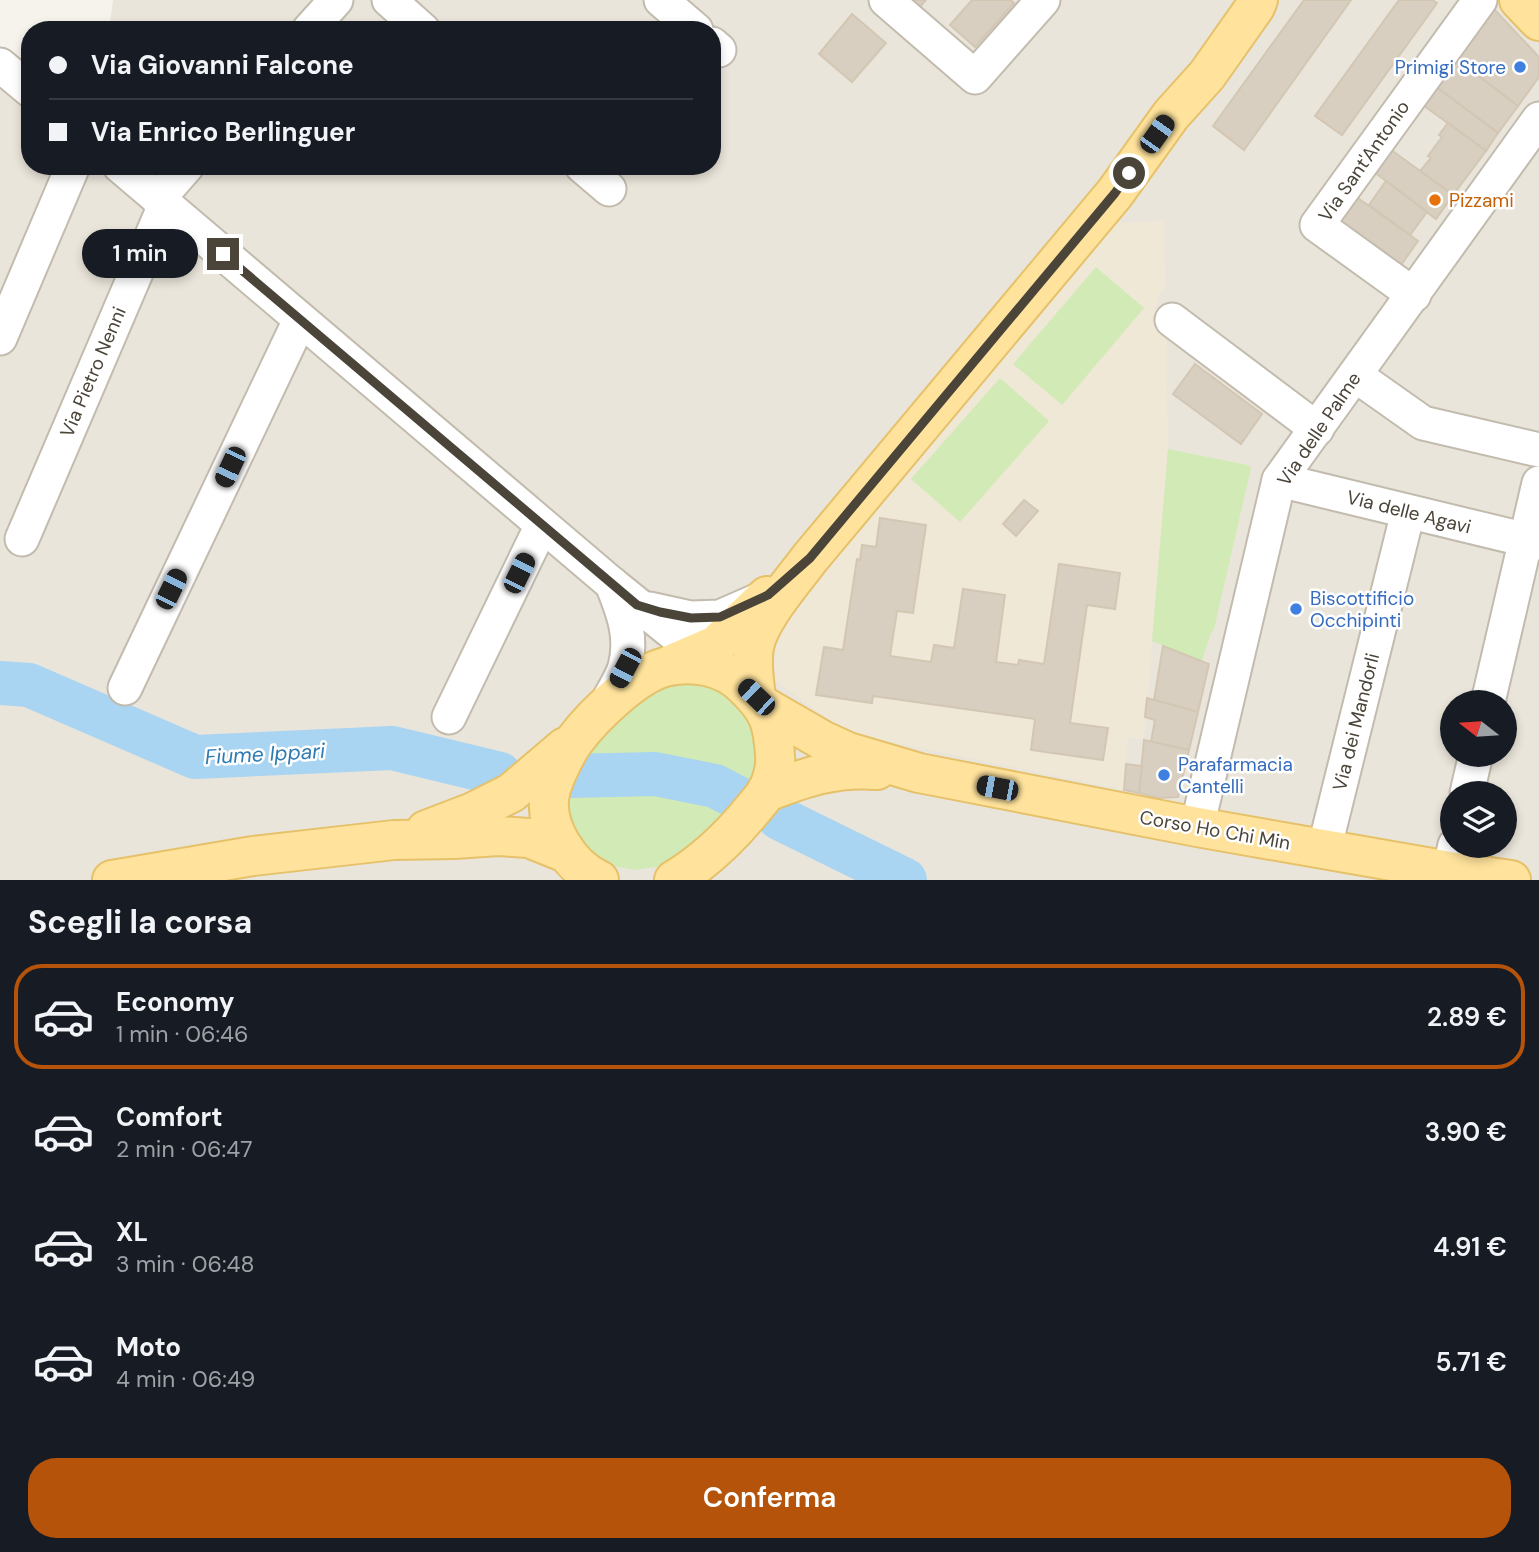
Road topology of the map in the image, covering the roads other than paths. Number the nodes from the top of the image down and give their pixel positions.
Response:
1 (336, 0) edge
2 (388, 0) edge
3 (662, 0) edge
4 (886, 0) edge
5 (1043, 0) edge
6 (1234, 0) edge
7 (1258, 0) edge
8 (1480, 0) edge
9 (1519, 0) edge
10 (317, 21) edge
11 (412, 21) edge
12 (686, 21) edge
13 (1539, 21) edge
14 (1171, 115) junction
15 (1539, 119) edge
16 (69, 175) edge
17 (130, 175) edge
18 (180, 175) edge
19 (593, 175) edge
20 (609, 189) dead end
21 (161, 202) junction
22 (1414, 295) junction
23 (300, 320) junction
24 (1172, 320) dead end
25 (0, 338) edge
26 (1355, 375) junction
27 (1317, 429) junction
28 (1539, 450) edge
29 (1279, 480) junction
30 (1539, 482) edge
31 (1408, 512) junction
32 (542, 525) junction
33 (22, 539) dead end
34 (1532, 542) edge
35 (810, 558) junction
36 (625, 595) junction
37 (768, 595) junction
38 (694, 663) junction
39 (125, 688) dead end
40 (1491, 690) edge
41 (759, 702) junction
42 (449, 717) dead end
43 (594, 719) junction
44 (919, 773) junction
45 (767, 792) junction
46 (1197, 827) junction
47 (394, 840) junction
48 (1324, 850) junction
49 (1440, 857) edge
50 (1452, 858) edge
51 (255, 868) edge
52 (581, 869) edge
53 (112, 880) edge
54 (674, 880) edge
55 (1511, 880) edge

1 - 10 street
2 - 11 street
3 - 12 street
4 - 5 street
6 - 14 main road
7 - 14 main road
8 - 22 street, Via Sant'Antonio
9 - 13 main road
14 - 35 main road
15 - 22 street, Via delle Palme
16 - 25 street
17 - 21 street
18 - 21 street, Via Pietro Nenni
19 - 20 street
21 - 23 street
21 - 33 street, Via Pietro Nenni
22 - 26 street, Via delle Palme
23 - 32 street
23 - 39 street
24 - 27 street
26 - 27 street, Via delle Palme
26 - 28 street
27 - 29 street, Via delle Palme
29 - 31 street, Via delle Agavi
29 - 46 street, Via delle Palme
30 - 34 street
31 - 34 street, Via delle Agavi
31 - 48 street, Via dei Mandorli
32 - 36 street
32 - 42 street
34 - 40 street
35 - 37 main road
35 - 41 main road
36 - 37 street
36 - 38 street
36 - 43 street
37 - 38 main road
38 - 41 main road
38 - 43 main road
41 - 44 main road
41 - 45 main road
43 - 47 main road
43 - 52 main road
44 - 45 main road
44 - 46 main road, Corso Ho Chi Min
45 - 54 main road
46 - 48 main road, Corso Ho Chi Min
47 - 51 main road
47 - 52 main road
48 - 49 main road, Corso Ho Chi Min
50 - 55 main road, Corso Ho Chi Min
51 - 53 main road

